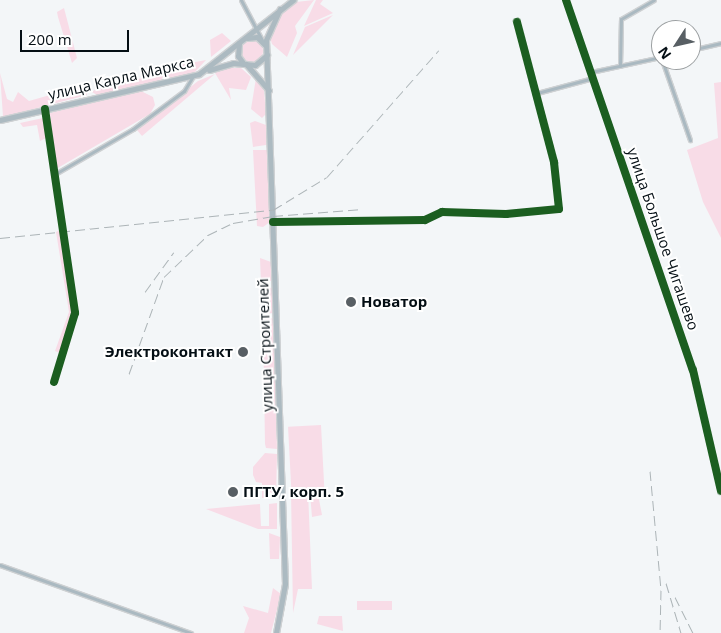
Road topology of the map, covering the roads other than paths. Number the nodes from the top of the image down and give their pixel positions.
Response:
1 (241, 0) edge
2 (293, 0) edge
3 (566, 0) edge
4 (654, 0) edge
5 (280, 10) junction
6 (517, 22) dead end
7 (256, 29) junction
8 (242, 41) junction
9 (721, 43) edge
10 (265, 45) junction
11 (701, 48) edge
12 (267, 54) junction
13 (651, 60) edge
14 (244, 64) junction
15 (620, 66) junction
16 (208, 70) junction
17 (665, 70) edge
18 (591, 72) junction
19 (193, 76) junction
20 (593, 78) junction
21 (269, 91) junction
22 (538, 93) junction
23 (45, 109) junction
24 (0, 120) edge
25 (690, 140) dead end
26 (55, 174) junction
27 (274, 222) junction
28 (54, 382) dead end
29 (721, 491) edge
30 (0, 565) edge
31 (191, 633) edge
32 (276, 633) edge

1 - 7 street
2 - 5 main road, улица Карла Маркса
3 - 18 street, улица Большое Чигашево
4 - 15 street
5 - 7 main road, улица Карла Маркса
5 - 10 main road
6 - 22 street
7 - 8 main road, улица Карла Маркса
7 - 10 street
8 - 10 main road
8 - 14 main road
8 - 16 main road, улица Карла Маркса
9 - 11 street
10 - 12 main road
12 - 14 main road
12 - 21 main road, улица Строителей
13 - 15 street
14 - 16 main road
14 - 21 main road
15 - 18 street
16 - 19 main road, улица Карла Маркса
17 - 25 street
18 - 20 street, улица Большое Чигашево
19 - 23 main road, улица Карла Маркса
19 - 26 street
20 - 22 street
20 - 29 street, улица Большое Чигашево
21 - 27 main road, улица Строителей
22 - 27 street
23 - 24 main road, улица Карла Маркса
23 - 26 street
26 - 28 street
27 - 32 main road, улица Строителей
30 - 31 street

